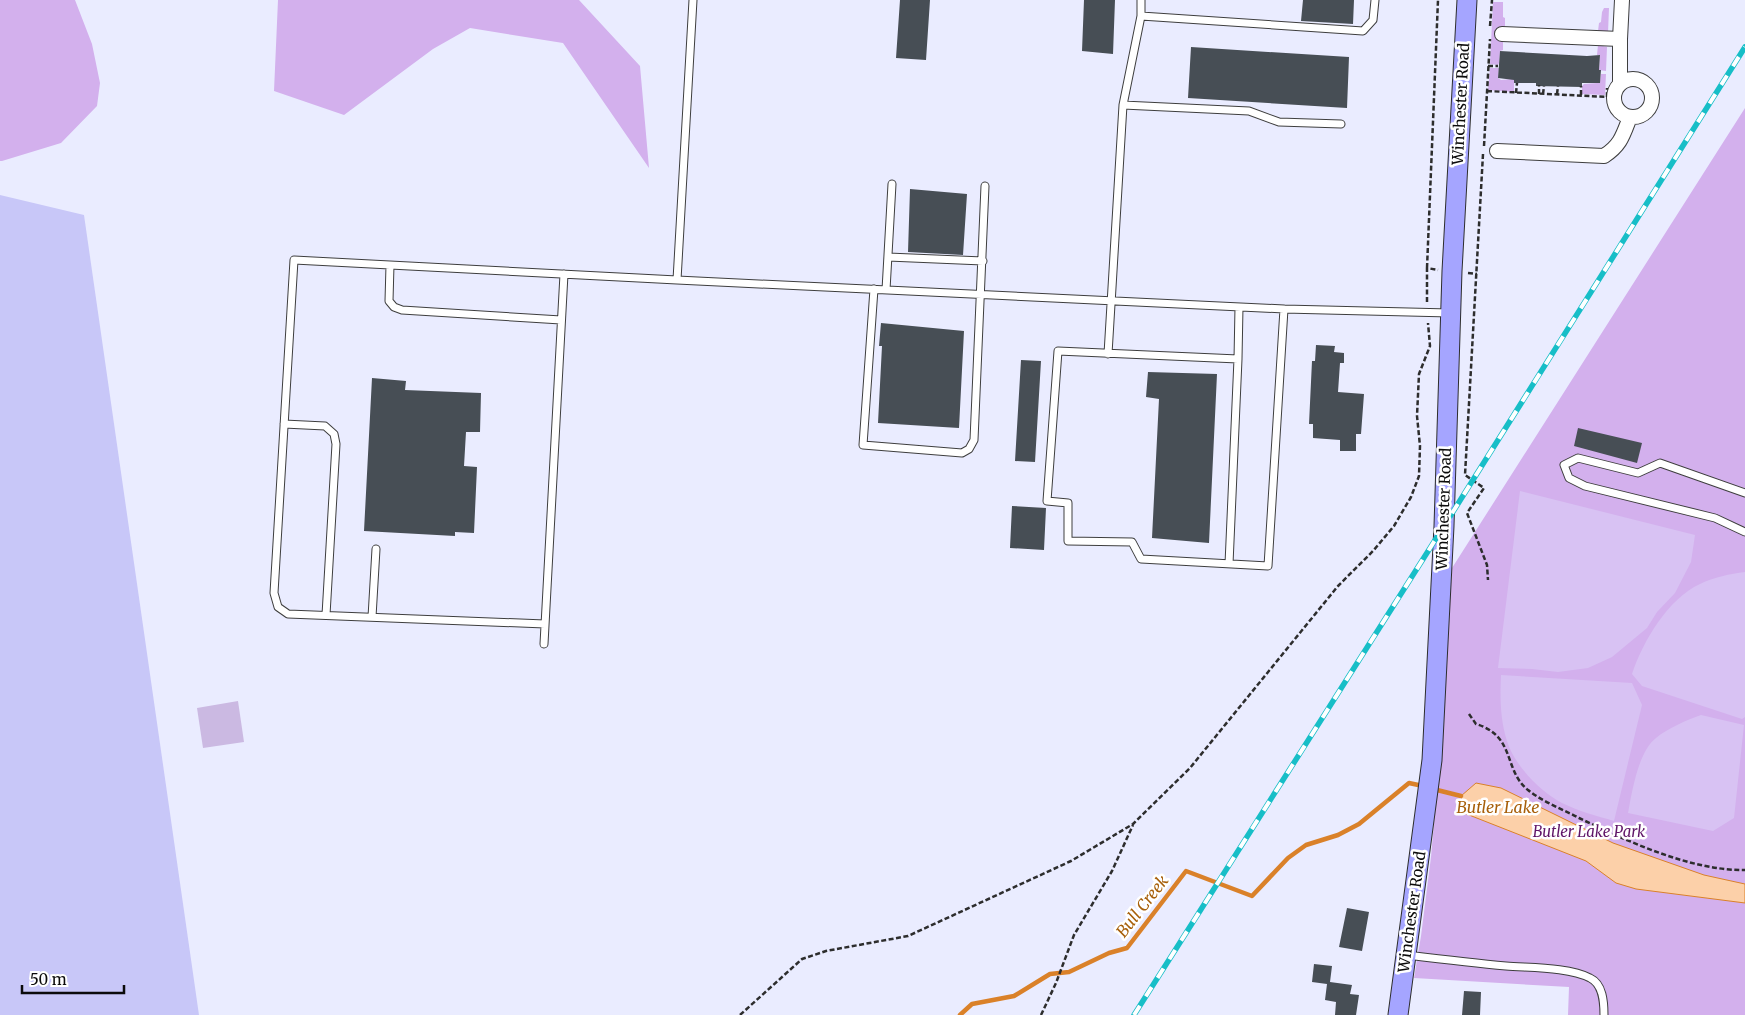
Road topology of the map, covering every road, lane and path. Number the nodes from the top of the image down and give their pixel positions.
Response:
1 (693, 0) edge
2 (1142, 0) edge
3 (1375, 0) edge
4 (1438, 0) edge
5 (1467, 0) edge
6 (1492, 0) edge
7 (1622, 0) edge
8 (1141, 16) junction
9 (1494, 33) junction
10 (1620, 40) junction
11 (1488, 66) junction
12 (1498, 66) dead end
13 (1614, 82) junction
14 (1516, 83) dead end
15 (1539, 85) dead end
16 (1544, 86) dead end
17 (1558, 86) dead end
18 (1581, 86) dead end
19 (1487, 91) junction
20 (1516, 92) junction
21 (1539, 94) junction
22 (1544, 94) junction
23 (1557, 94) junction
24 (1580, 95) junction
25 (1123, 105) junction
26 (1630, 116) junction
27 (1341, 124) dead end
28 (1497, 151) dead end
29 (892, 184) dead end
30 (985, 186) dead end
31 (888, 257) junction
32 (983, 261) junction
33 (390, 265) junction
34 (1427, 268) junction
35 (1452, 271) junction
36 (564, 274) junction
37 (676, 280) junction
38 (874, 289) junction
39 (886, 290) junction
40 (982, 294) junction
41 (1112, 300) junction
42 (1239, 307) junction
43 (1284, 309) junction
44 (1428, 312) junction
45 (1451, 313) junction
46 (561, 320) junction
47 (1108, 354) junction
48 (1238, 359) junction
49 (284, 424) junction
50 (1745, 493) edge
51 (1745, 532) edge
52 (376, 548) dead end
53 (1229, 564) junction
54 (1488, 580) dead end
55 (326, 615) junction
56 (372, 617) junction
57 (545, 624) junction
58 (544, 644) dead end
59 (1469, 714) dead end
60 (1133, 824) junction
61 (1745, 870) edge
62 (1406, 955) junction
63 (740, 1015) edge
64 (1041, 1015) edge
65 (1398, 1015) edge
66 (1604, 1015) edge

1 - 37 lane
2 - 8 lane
3 - 8 lane
4 - 34 path
5 - 35 main road, Winchester Road
6 - 9 path
7 - 10 street
8 - 25 lane
9 - 10 street
9 - 11 path
10 - 13 street
11 - 12 path
11 - 19 path
13 - 24 path
13 - 26 street
13 - 26 street
14 - 20 path
15 - 21 path
16 - 22 path
17 - 23 path
18 - 24 path
19 - 20 path
19 - 54 path
20 - 21 path
21 - 22 path
22 - 23 path
23 - 24 path
25 - 27 lane
25 - 41 lane
26 - 28 street
29 - 31 lane
30 - 32 lane
31 - 32 lane
31 - 39 lane
32 - 40 lane
33 - 36 lane
33 - 46 lane
33 - 49 lane
34 - 35 path
34 - 44 path
35 - 45 main road, Winchester Road
36 - 37 lane
36 - 46 lane
37 - 38 lane
38 - 39 lane
38 - 40 lane
39 - 40 lane
40 - 41 lane
41 - 42 lane
41 - 47 lane
42 - 43 lane
42 - 48 lane
43 - 44 lane
43 - 53 lane
44 - 45 lane
44 - 60 path
45 - 62 main road, Winchester Road
46 - 57 lane
47 - 48 lane
47 - 53 lane
48 - 53 lane
49 - 55 lane
49 - 55 lane
50 - 51 lane
52 - 56 lane
55 - 56 lane
56 - 57 lane
57 - 58 lane
59 - 61 path
60 - 63 path
60 - 64 path
62 - 65 main road, Winchester Road
62 - 66 lane

